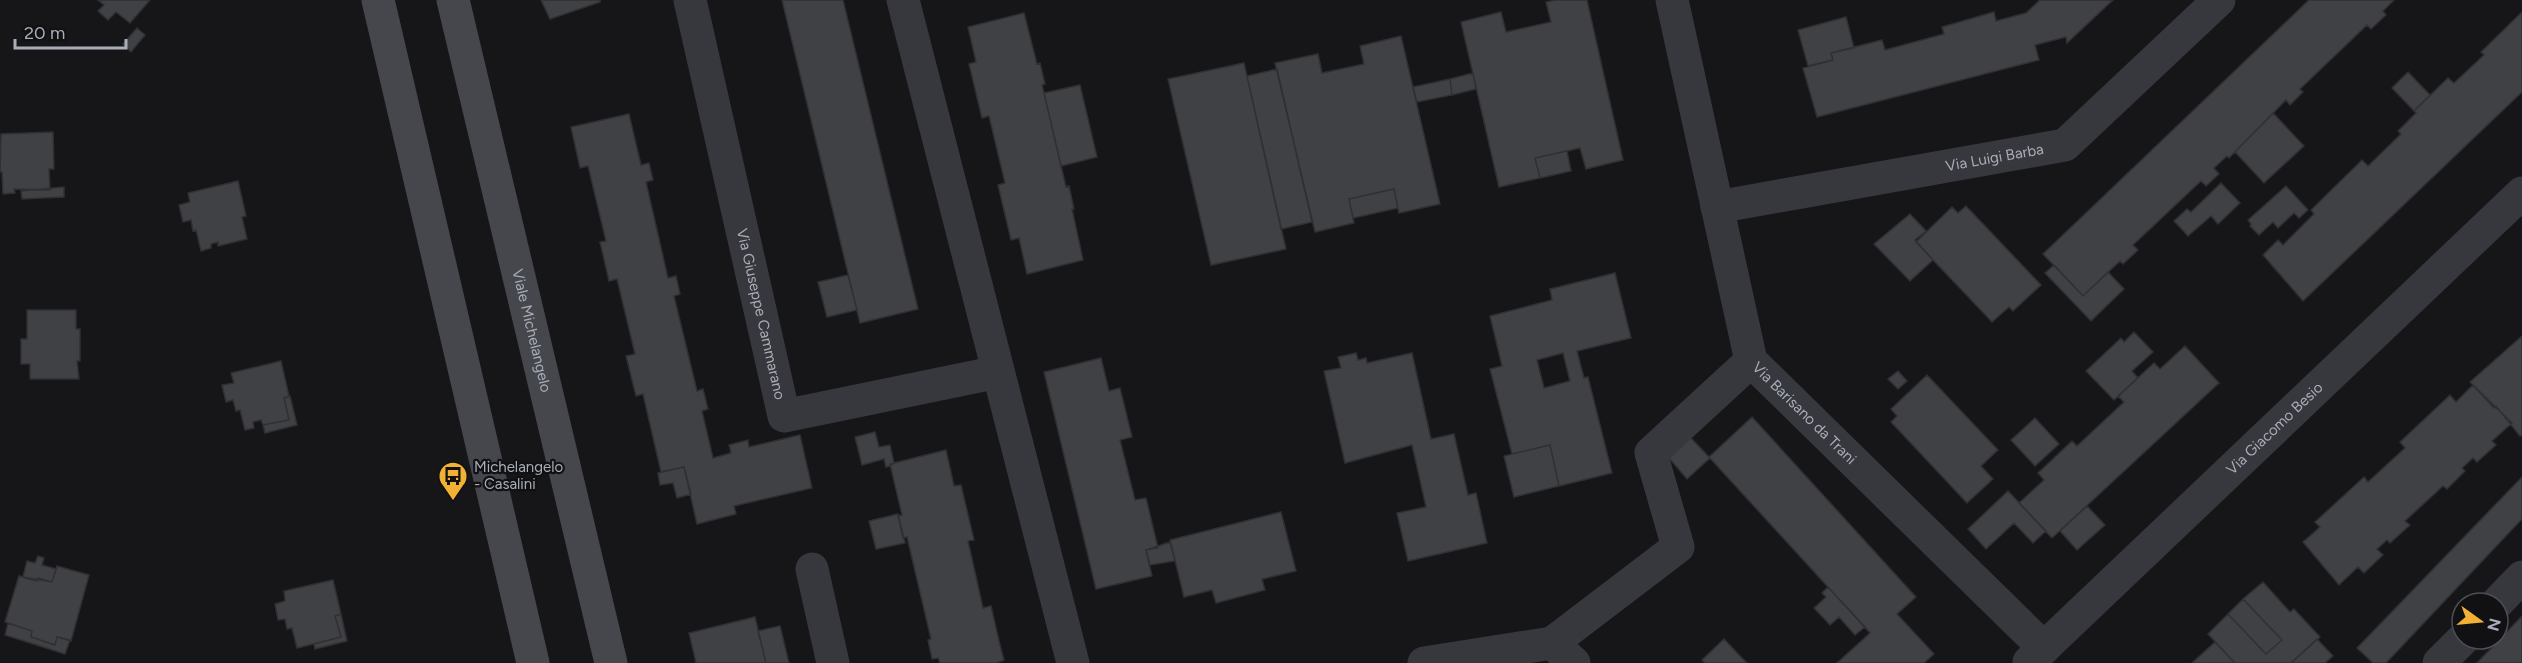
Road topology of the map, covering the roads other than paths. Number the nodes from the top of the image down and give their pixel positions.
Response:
1 (378, 0) edge
2 (453, 0) edge
3 (690, 0) edge
4 (903, 0) edge
5 (1672, 0) edge
6 (2219, 0) edge
7 (2522, 193) edge
8 (1717, 207) junction
9 (1751, 361) junction
10 (998, 372) junction
11 (812, 569) dead end
12 (2522, 577) edge
13 (2509, 591) edge
14 (2451, 651) edge
15 (1563, 653) edge
16 (2036, 655) edge
17 (533, 663) edge
18 (611, 663) edge
19 (833, 663) edge
20 (1073, 663) edge
21 (1424, 663) edge
22 (2439, 663) edge

1 - 17 street
2 - 18 street, Viale Michelangelo
3 - 10 street, Via Giuseppe Cammarano
4 - 10 street
5 - 8 street, Via Barisano da Trani
6 - 8 street, Via Luigi Barba
7 - 16 street, Via Giacomo Besio
8 - 9 street, Via Barisano da Trani
9 - 15 street
9 - 16 street, Via Barisano da Trani
10 - 20 street
11 - 19 street
12 - 13 street
14 - 22 street
15 - 21 street

